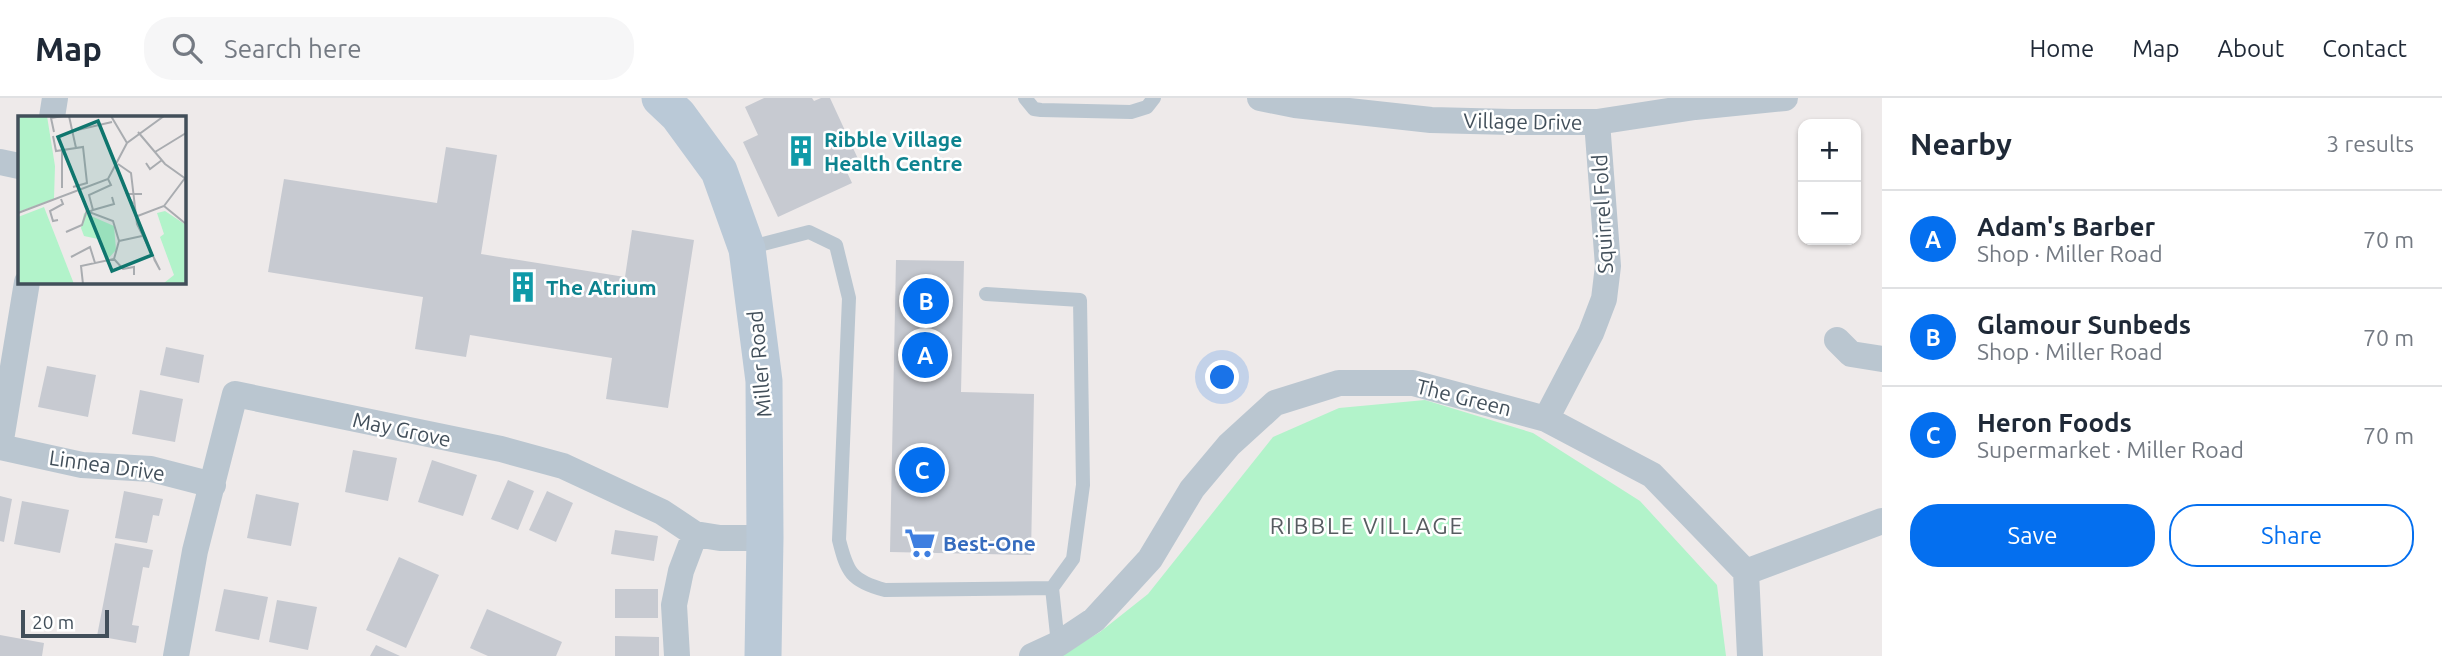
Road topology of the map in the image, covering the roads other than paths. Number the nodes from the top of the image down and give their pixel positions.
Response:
1 (55, 98) edge
2 (660, 98) edge
3 (1025, 98) edge
4 (1154, 98) edge
5 (1260, 98) edge
6 (1785, 98) edge
7 (1345, 104) edge
8 (1652, 106) edge
9 (52, 116) edge
10 (1597, 122) junction
11 (0, 162) edge
12 (18, 166) edge
13 (747, 249) junction
14 (27, 284) edge
15 (986, 294) dead end
16 (1837, 340) dead end
17 (1882, 359) edge
18 (1546, 418) junction
19 (0, 446) edge
20 (213, 485) junction
21 (1879, 525) edge
22 (695, 534) junction
23 (765, 538) junction
24 (1746, 572) junction
25 (1052, 588) junction
26 (1058, 644) junction
27 (176, 656) edge
28 (677, 656) edge
29 (763, 656) edge
30 (1031, 656) edge
31 (1750, 656) edge

1 - 9 street
2 - 13 street, Miller Road
3 - 4 lane
5 - 7 street, Village Drive
6 - 8 street, Village Drive
7 - 10 street, Village Drive
8 - 10 street, Village Drive
10 - 18 street, Squirrel Fold
11 - 12 street
13 - 23 street, Miller Road
13 - 25 lane
14 - 19 street
15 - 25 lane
16 - 17 street
18 - 24 street, The Green
18 - 26 street, The Green
19 - 20 street, Linnea Drive
20 - 22 street, May Grove
20 - 27 street, May Grove
21 - 24 street
22 - 23 street
22 - 28 street
23 - 29 street, Miller Road
24 - 31 street
25 - 26 lane
26 - 30 street, The Green

